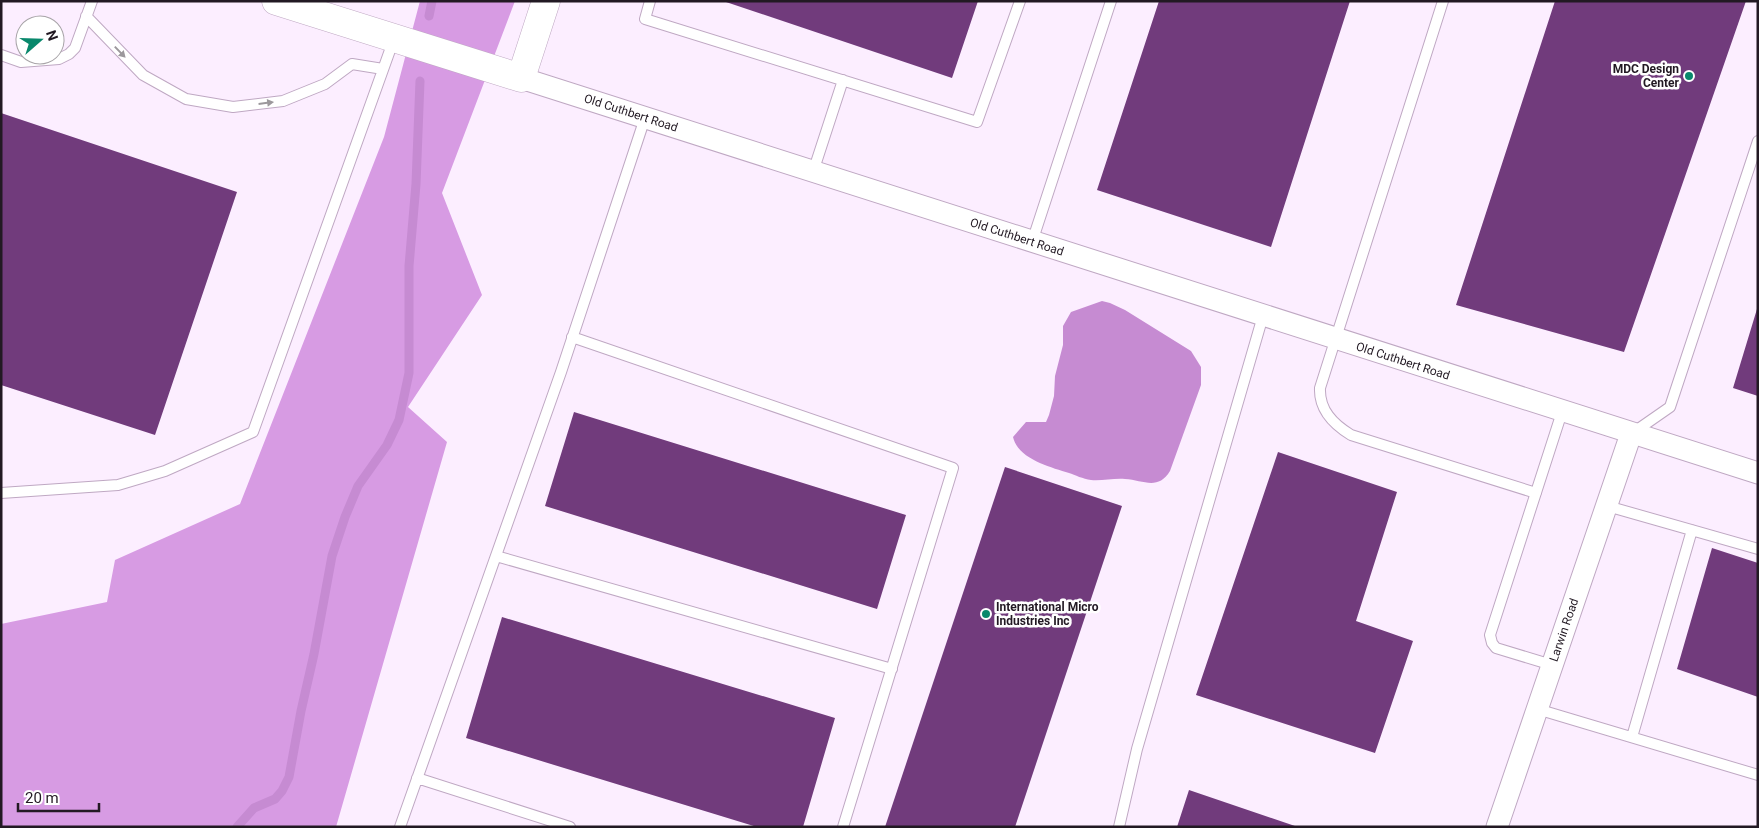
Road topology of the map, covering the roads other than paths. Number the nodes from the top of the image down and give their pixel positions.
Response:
1 (92, 1) edge
2 (276, 1) edge
3 (546, 1) edge
4 (650, 1) edge
5 (1020, 1) edge
6 (1111, 1) edge
7 (1443, 1) edge
8 (86, 16) junction
9 (394, 38) junction
10 (1, 55) edge
11 (383, 69) junction
12 (521, 78) junction
13 (842, 80) junction
14 (644, 118) junction
15 (1758, 141) edge
16 (813, 172) junction
17 (1032, 242) junction
18 (1263, 316) junction
19 (572, 337) junction
20 (1336, 339) junction
21 (1562, 412) junction
22 (1631, 434) junction
23 (1758, 473) edge
24 (1, 493) edge
25 (1536, 493) junction
26 (1607, 506) junction
27 (1692, 530) junction
28 (1758, 549) edge
29 (496, 556) junction
30 (1552, 666) junction
31 (892, 668) junction
32 (1537, 709) junction
33 (1632, 737) junction
34 (1758, 775) edge
35 (418, 778) junction
36 (400, 827) edge
37 (570, 827) edge
38 (843, 827) edge
39 (1119, 827) edge
40 (1496, 827) edge

1 - 8 lane
2 - 9 street, Old Cuthbert Road
3 - 12 street
4 - 13 lane
5 - 13 lane
6 - 17 lane
7 - 20 lane
8 - 10 lane
8 -> 11 lane
9 - 11 lane
9 - 12 street, Old Cuthbert Road
11 - 24 lane
12 - 14 street, Old Cuthbert Road
13 - 16 lane
14 - 16 street, Old Cuthbert Road
14 - 19 lane
15 - 22 lane
16 - 17 street, Old Cuthbert Road
17 - 18 street, Old Cuthbert Road
18 - 20 street, Old Cuthbert Road
18 - 39 lane
19 - 29 lane
19 - 31 lane
20 - 21 street, Old Cuthbert Road
20 - 25 lane
21 - 22 street, Old Cuthbert Road
21 - 25 lane
22 - 23 street, Old Cuthbert Road
22 - 26 street, Larwin Road
25 - 30 lane
26 - 27 lane
26 - 30 street, Larwin Road
27 - 28 lane
27 - 33 lane
29 - 31 lane
29 - 35 lane
30 - 32 street, Larwin Road
31 - 38 lane
32 - 33 lane
32 - 40 street, Larwin Road
33 - 34 lane
35 - 36 lane
35 - 37 lane

